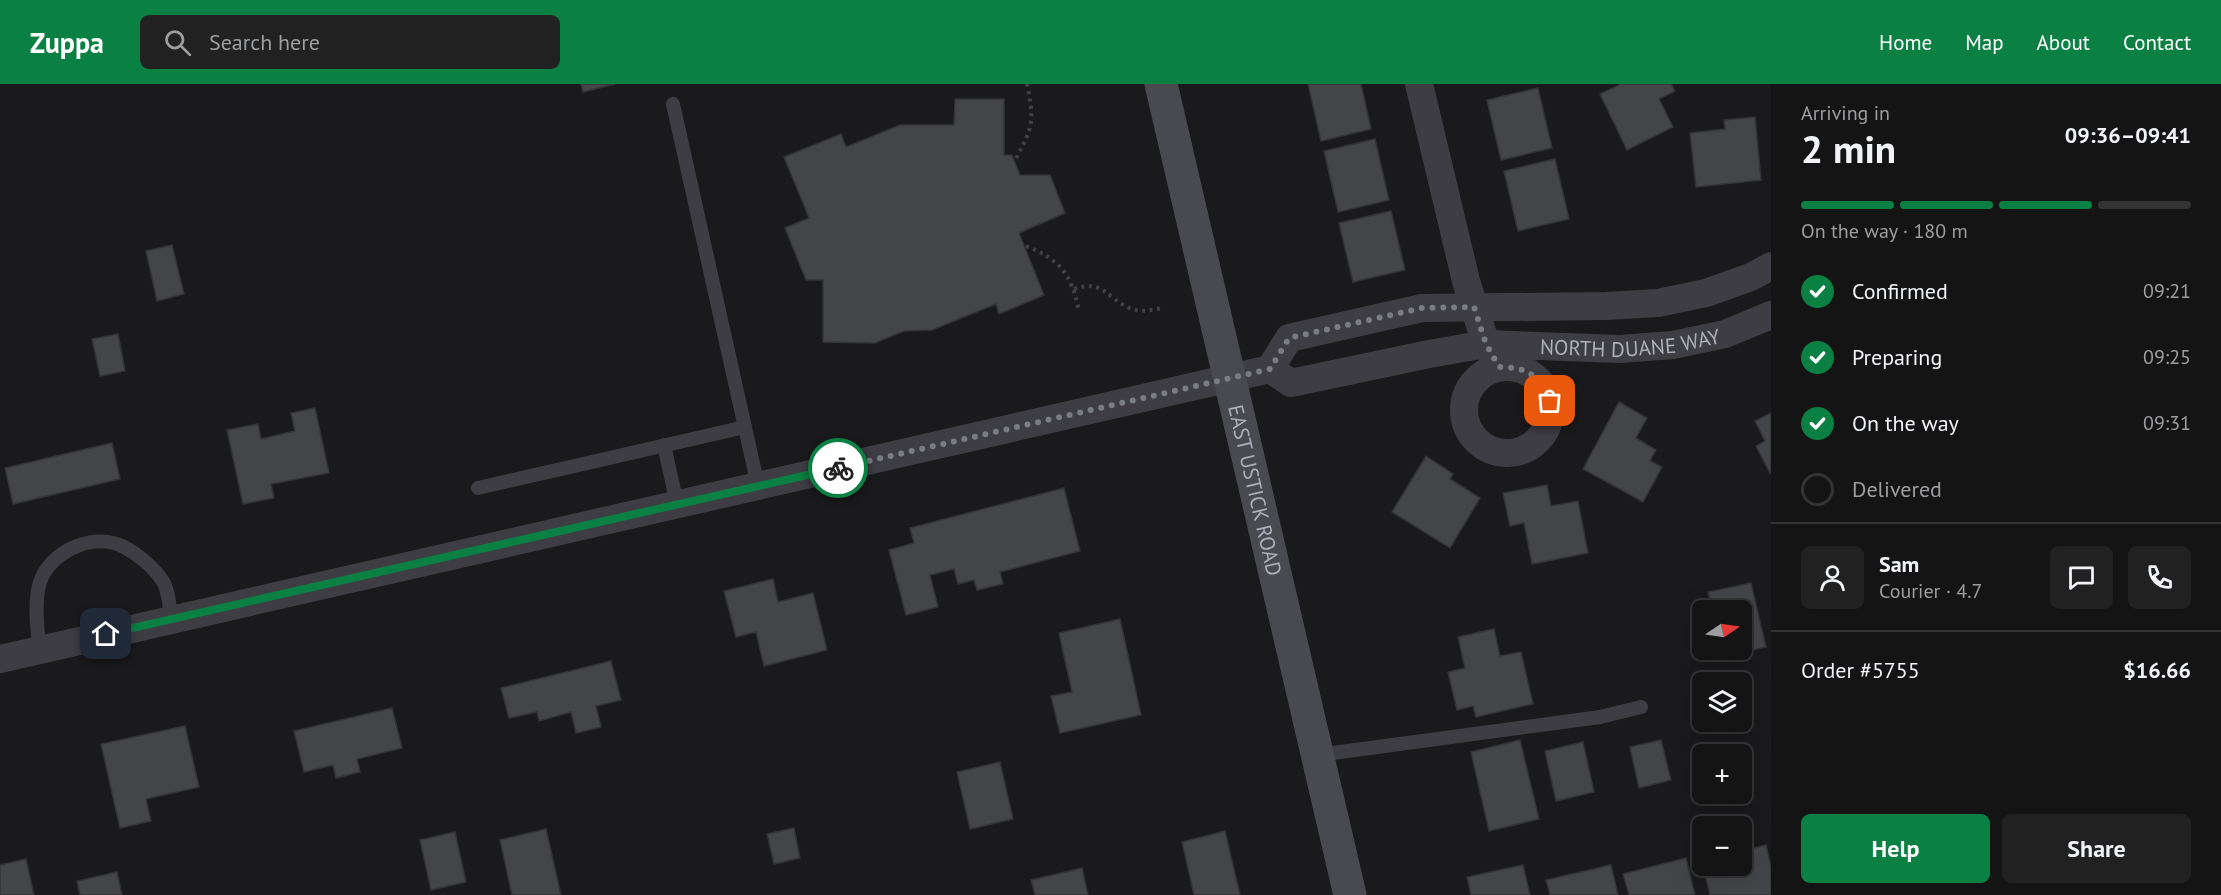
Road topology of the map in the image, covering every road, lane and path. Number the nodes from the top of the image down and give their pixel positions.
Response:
1 (1027, 84) edge
2 (1161, 84) edge
3 (1419, 84) edge
4 (673, 105) dead end
5 (1016, 158) dead end
6 (1026, 246) dead end
7 (1771, 266) edge
8 (1074, 288) junction
9 (1474, 307) junction
10 (1162, 308) dead end
11 (1079, 311) dead end
12 (1771, 315) edge
13 (1492, 356) junction
14 (1270, 369) junction
15 (1230, 378) junction
16 (745, 427) junction
17 (664, 445) junction
18 (758, 486) junction
19 (478, 488) dead end
20 (677, 504) junction
21 (172, 619) junction
22 (40, 650) junction
23 (0, 659) edge
24 (1641, 707) dead end
25 (1318, 755) junction
26 (1350, 895) edge

1 - 5 path
2 - 15 main road, EAST USTICK ROAD
3 - 9 street
4 - 16 lane
6 - 8 path
7 - 9 street, NORTH DUANE WAY
8 - 10 path
8 - 11 path
9 - 13 street
9 - 14 street, NORTH DUANE WAY
12 - 13 street, NORTH DUANE WAY
13 - 14 street, NORTH DUANE WAY
14 - 15 street
15 - 18 street
15 - 25 main road, EAST USTICK ROAD
16 - 17 lane
16 - 18 lane
17 - 19 lane
17 - 20 lane
18 - 20 street
20 - 21 street
21 - 22 street
21 - 22 lane
22 - 23 street
24 - 25 lane
25 - 26 main road, EAST USTICK ROAD

